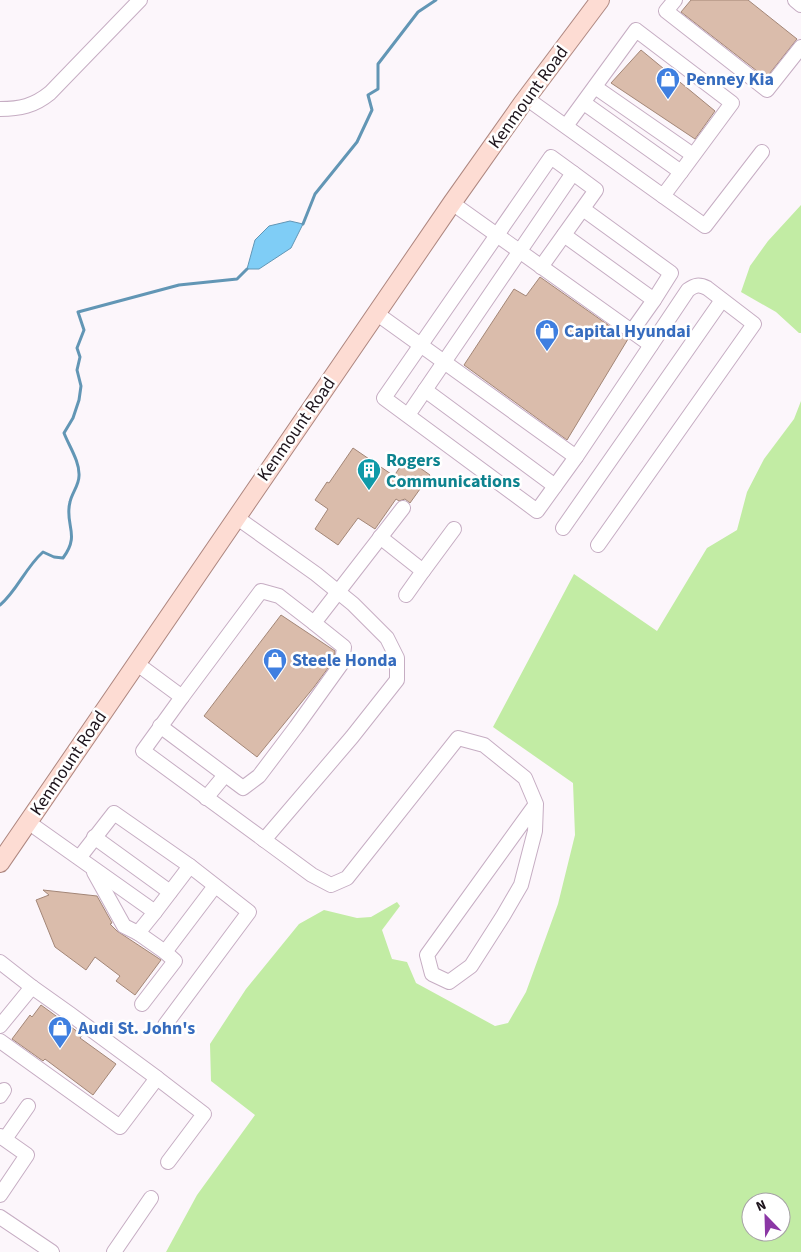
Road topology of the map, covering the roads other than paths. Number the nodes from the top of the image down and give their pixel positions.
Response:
1 (140, 0) edge
2 (600, 0) edge
3 (675, 0) edge
4 (795, 0) edge
5 (801, 5) edge
6 (801, 47) edge
7 (595, 87) junction
8 (526, 98) junction
9 (584, 103) junction
10 (0, 109) edge
11 (566, 126) junction
12 (762, 152) dead end
13 (693, 155) junction
14 (680, 172) junction
15 (573, 173) junction
16 (664, 196) junction
17 (452, 203) junction
18 (583, 209) junction
19 (496, 235) junction
20 (564, 235) junction
21 (520, 252) junction
22 (541, 267) junction
23 (654, 300) junction
24 (722, 300) junction
25 (376, 313) junction
26 (632, 331) junction
27 (420, 345) junction
28 (651, 345) junction
29 (445, 362) junction
30 (425, 390) junction
31 (408, 415) junction
32 (576, 457) junction
33 (555, 486) junction
34 (402, 508) dead end
35 (236, 517) junction
36 (563, 528) dead end
37 (454, 529) dead end
38 (380, 537) junction
39 (598, 545) dead end
40 (423, 571) junction
41 (338, 592) junction
42 (406, 594) dead end
43 (314, 623) junction
44 (136, 663) junction
45 (182, 697) junction
46 (160, 726) junction
47 (225, 774) junction
48 (206, 798) junction
49 (536, 804) junction
50 (28, 822) junction
51 (94, 837) junction
52 (264, 840) junction
53 (79, 858) junction
54 (0, 862) edge
55 (190, 866) junction
56 (91, 867) junction
57 (216, 886) junction
58 (170, 892) junction
59 (155, 912) junction
60 (138, 932) junction
61 (165, 952) junction
62 (0, 962) edge
63 (32, 987) junction
64 (142, 1004) dead end
65 (165, 1025) dead end
66 (0, 1026) edge
67 (0, 1041) edge
68 (157, 1078) junction
69 (28, 1106) dead end
70 (3, 1138) edge
71 (168, 1162) dead end
72 (0, 1195) edge
73 (151, 1198) dead end
74 (0, 1217) edge
75 (52, 1252) edge
76 (114, 1252) edge

1 - 10 street
2 - 8 main road, Kenmount Road
3 - 6 street
4 - 5 street
7 - 9 street
7 - 13 street
7 - 13 street
8 - 11 street
8 - 17 main road, Kenmount Road
9 - 11 street
9 - 14 street
11 - 16 street
12 - 16 street
13 - 14 street
14 - 16 street
15 - 18 street
15 - 19 street
15 - 21 street
17 - 19 street
17 - 25 main road, Kenmount Road
18 - 20 street
18 - 23 street
19 - 21 street
19 - 27 street
20 - 22 street
20 - 23 street
21 - 22 street
21 - 29 street
22 - 26 street
23 - 26 street
24 - 28 street
24 - 36 street
24 - 39 street
25 - 27 street
25 - 35 main road, Kenmount Road
26 - 28 street
27 - 29 street
27 - 31 street
28 - 32 street
29 - 30 street
29 - 32 street
30 - 31 street
30 - 33 street
31 - 33 street
32 - 33 street
34 - 38 street
35 - 41 street
35 - 44 main road, Kenmount Road
37 - 40 street
38 - 40 street
38 - 41 street
40 - 42 street
41 - 43 street
41 - 52 street
43 - 45 street
43 - 47 street
44 - 45 street
44 - 50 main road, Kenmount Road
45 - 46 street
46 - 47 street
46 - 48 street
47 - 48 street
48 - 52 street
49 - 49 street
49 - 52 street
50 - 53 street
50 - 54 main road, Kenmount Road
51 - 53 street
51 - 55 street
51 - 58 street
53 - 56 street
55 - 57 street
55 - 58 street
56 - 59 street
56 - 60 street
57 - 61 street
57 - 65 street
58 - 59 street
59 - 60 street
60 - 61 street
61 - 64 street
62 - 63 street
63 - 66 street
63 - 68 street
67 - 68 street
68 - 71 street
69 - 70 street
70 - 72 street
73 - 76 street
74 - 75 street

